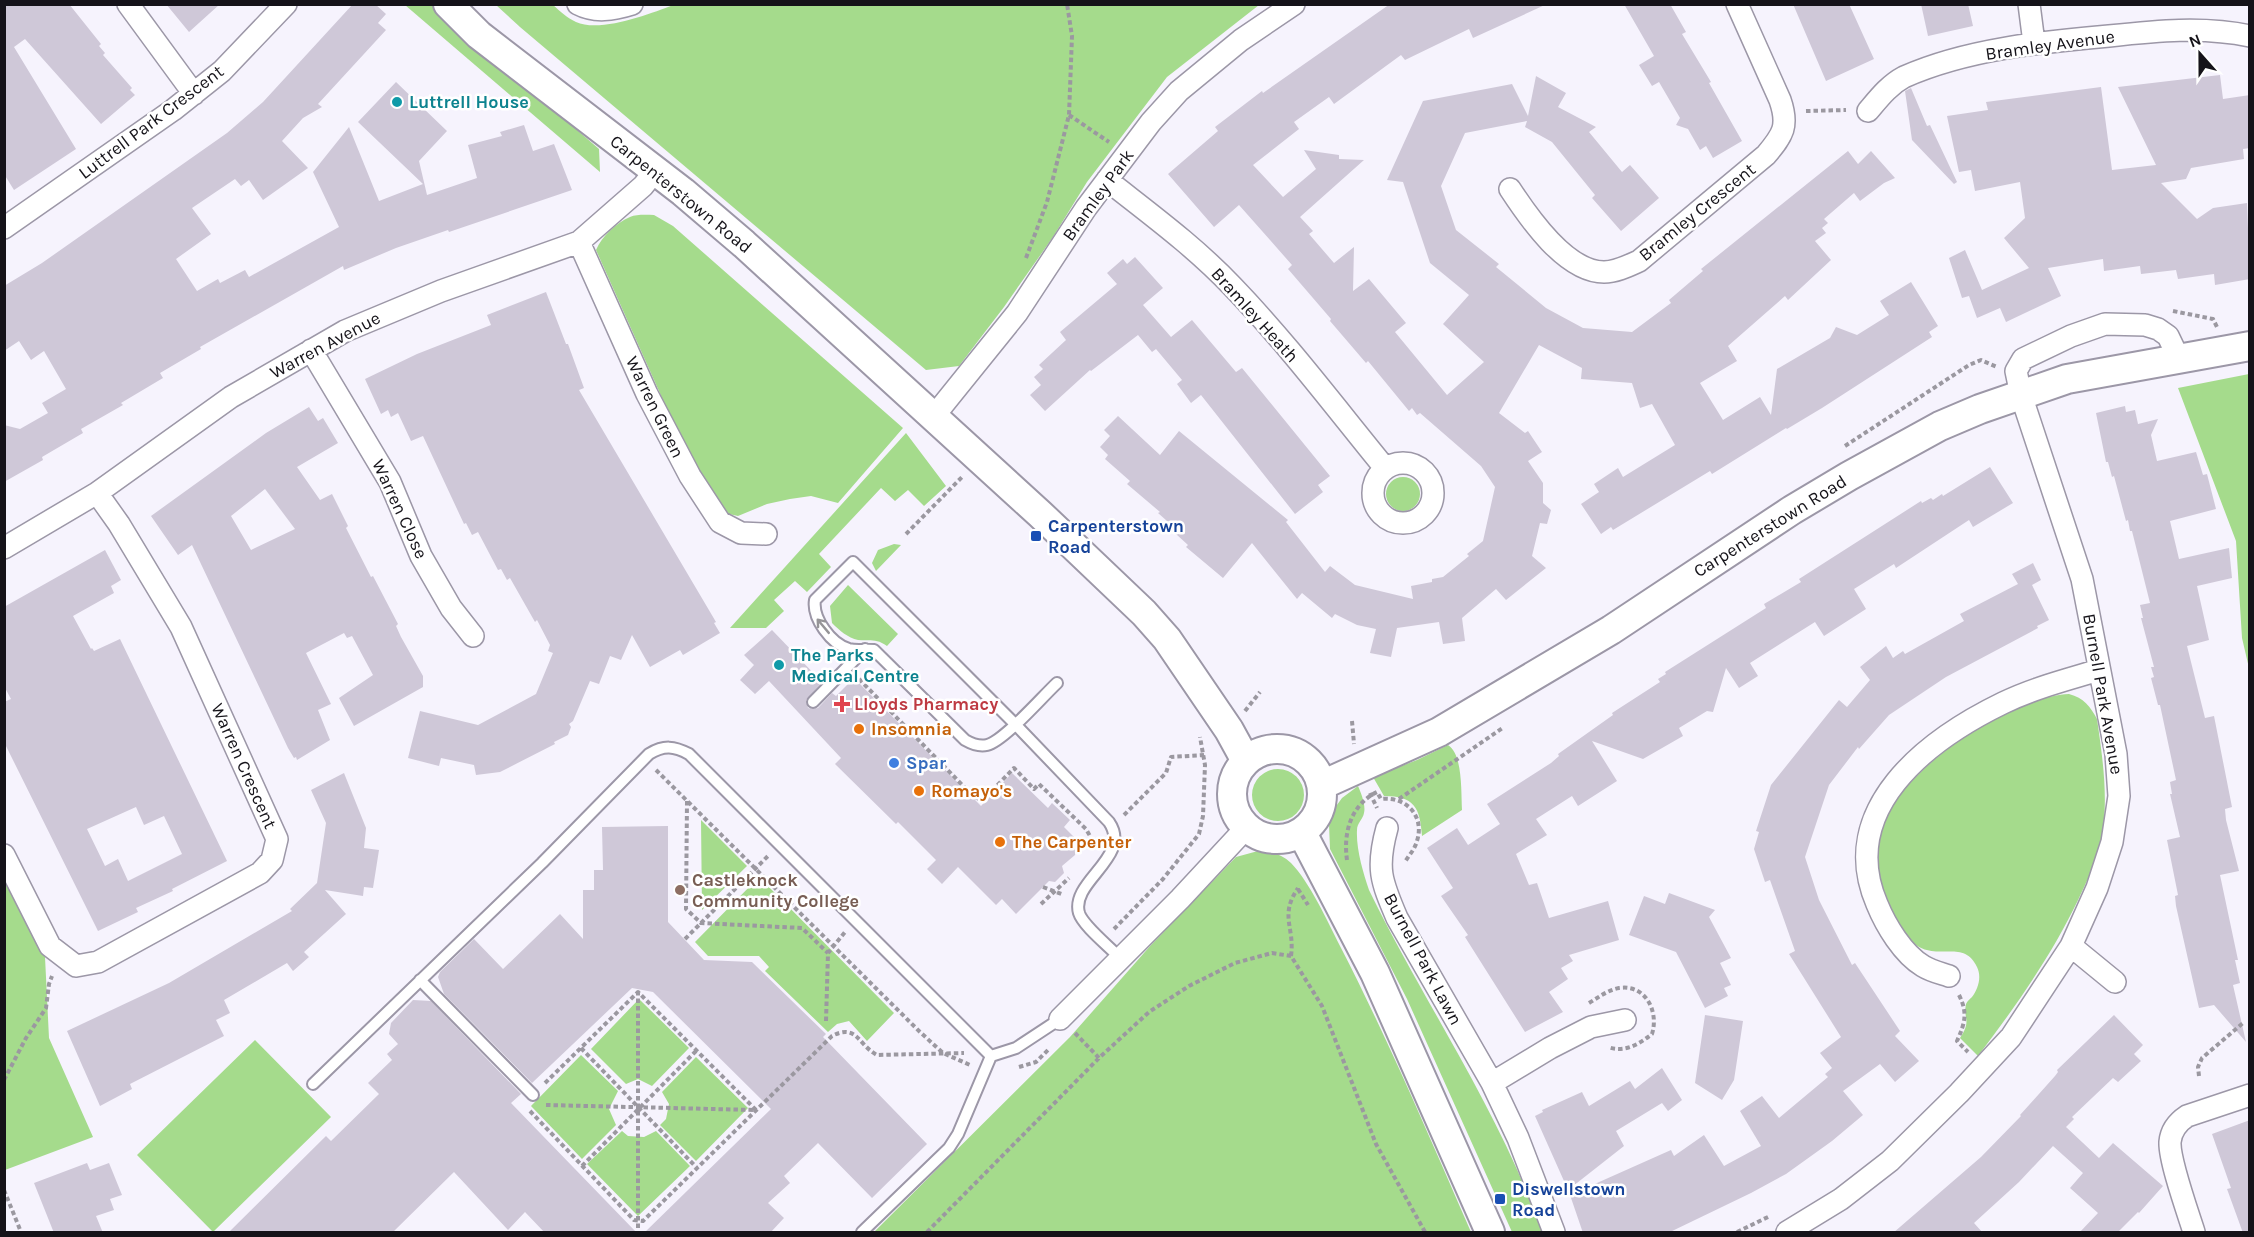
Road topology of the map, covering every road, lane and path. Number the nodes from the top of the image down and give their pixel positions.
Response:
1 (128, 4) edge
2 (286, 4) edge
3 (448, 4) edge
4 (578, 4) edge
5 (632, 4) edge
6 (1067, 4) edge
7 (1294, 4) edge
8 (1737, 4) edge
9 (2029, 4) edge
10 (2250, 36) edge
11 (2034, 43) junction
12 (194, 94) junction
13 (1868, 111) joint
14 (1069, 115) junction
15 (1785, 116) junction
16 (1127, 154) junction
17 (655, 171) junction
18 (1107, 180) junction
19 (1510, 189) dead end
20 (4, 228) edge
21 (579, 242) junction
22 (1025, 262) dead end
23 (2250, 346) edge
24 (311, 350) junction
25 (2179, 359) junction
26 (2021, 395) junction
27 (934, 416) junction
28 (984, 461) junction
29 (1385, 468) dead end
30 (97, 493) junction
31 (766, 534) dead end
32 (906, 534) dead end
33 (4, 548) edge
34 (473, 636) dead end
35 (865, 649) junction
36 (877, 654) junction
37 (2098, 670) junction
38 (1057, 683) dead end
39 (813, 702) dead end
40 (1015, 724) junction
41 (1197, 728) dead end
42 (1204, 755) junction
43 (644, 758) junction
44 (1246, 761) junction
45 (1322, 785) junction
46 (687, 800) junction
47 (1109, 822) junction
48 (1246, 828) junction
49 (1387, 828) dead end
50 (1302, 833) junction
51 (780, 845) junction
52 (1091, 852) dead end
53 (4, 855) edge
54 (756, 869) junction
55 (1334, 869) junction
56 (1402, 869) dead end
57 (1071, 875) dead end
58 (1041, 904) dead end
59 (855, 919) junction
60 (701, 923) junction
61 (685, 939) dead end
62 (1103, 940) junction
63 (833, 946) junction
64 (2071, 946) junction
65 (828, 953) junction
66 (60, 956) junction
67 (1291, 956) junction
68 (1120, 958) junction
69 (1949, 976) joint
70 (420, 980) junction
71 (2115, 982) dead end
72 (638, 991) junction
73 (1579, 1008) dead end
74 (1625, 1020) dead end
75 (826, 1021) dead end
76 (2243, 1023) dead end
77 (1065, 1024) junction
78 (1601, 1045) dead end
79 (581, 1048) junction
80 (696, 1051) junction
81 (987, 1052) junction
82 (943, 1053) junction
83 (1099, 1058) junction
84 (1961, 1061) dead end
85 (988, 1068) junction
86 (2199, 1076) dead end
87 (4, 1080) edge
88 (1492, 1083) junction
89 (313, 1084) dead end
90 (533, 1095) junction
91 (2250, 1095) edge
92 (524, 1104) junction
93 (639, 1108) junction
94 (756, 1110) junction
95 (582, 1166) junction
96 (697, 1168) junction
97 (4, 1190) edge
98 (638, 1221) junction
99 (638, 1228) dead end
100 (2192, 1232) edge
101 (21, 1233) edge
102 (861, 1233) edge
103 (927, 1233) edge
104 (1425, 1233) edge
105 (1490, 1233) edge
106 (1554, 1233) edge
107 (1787, 1233) edge

1 - 12 street
2 - 12 street, Luttrell Park Crescent
3 - 17 street, Carpenterstown Road
4 - 5 street
6 - 14 path
7 - 16 street, Bramley Park
8 - 15 street
9 - 11 street
10 - 11 street, Bramley Avenue
11 - 13 street, Bramley Avenue
12 - 20 street, Luttrell Park Crescent
13 - 15 path
14 - 16 path
14 - 22 path
15 - 19 street, Bramley Crescent
16 - 18 street, Bramley Park
17 - 21 street, Warren Avenue
17 - 27 street, Carpenterstown Road
18 - 27 street, Bramley Park
18 - 29 street, Bramley Heath
21 - 24 street, Warren Avenue
21 - 31 street, Warren Green
23 - 25 street, Carpenterstown Road
24 - 30 street, Warren Avenue
24 - 34 street, Warren Close
25 - 26 street, Carpenterstown Road
25 - 26 street, Burnell Park Avenue
26 - 37 street, Burnell Park Avenue
26 - 45 street, Carpenterstown Road
27 - 28 street, Carpenterstown Road
28 - 32 path
28 - 44 street, Carpenterstown Road
30 - 33 street, Warren Avenue
30 - 66 street, Warren Crescent
35 - 36 lane
35 - 39 lane
35 -> 40 lane
36 - 40 lane
36 - 52 path
37 - 64 street, Burnell Park Avenue
37 - 69 street
38 - 40 lane
40 - 47 lane
41 - 42 path
42 - 47 path
42 - 62 path
43 - 46 path
43 - 51 lane
43 - 70 lane
44 - 45 street
44 - 48 street
45 - 50 street
46 - 54 path
46 - 60 path
47 - 62 lane
48 - 50 street
48 - 68 street
49 - 88 street, Burnell Park Lawn
50 - 55 street
51 - 54 path
51 - 59 lane
53 - 66 street
54 - 60 path
54 - 63 path
55 - 56 path
55 - 67 path
55 - 105 street
57 - 58 path
59 - 63 path
59 - 81 lane
60 - 61 path
60 - 65 path
62 - 68 lane
63 - 65 path
63 - 82 path
64 - 71 street
64 - 107 street, Burnell Park Avenue
65 - 75 path
66 - 87 path
67 - 83 path
67 - 104 path
68 - 77 street
69 - 84 path
70 - 89 lane
70 - 90 lane
72 - 79 path
72 - 80 path
72 - 93 path
73 - 78 path
74 - 88 street
76 - 86 path
77 - 81 lane
77 - 83 path
77 - 85 path
79 - 90 path
79 - 93 path
80 - 93 path
80 - 94 path
81 - 82 path
81 - 85 lane
82 - 85 path
82 - 94 path
83 - 103 path
85 - 102 lane
88 - 106 street, Burnell Park Lawn
90 - 92 path
91 - 100 street
92 - 93 path
92 - 95 path
93 - 94 path
93 - 95 path
93 - 96 path
93 - 98 path
94 - 96 path
95 - 98 path
96 - 98 path
97 - 101 path
98 - 99 path

